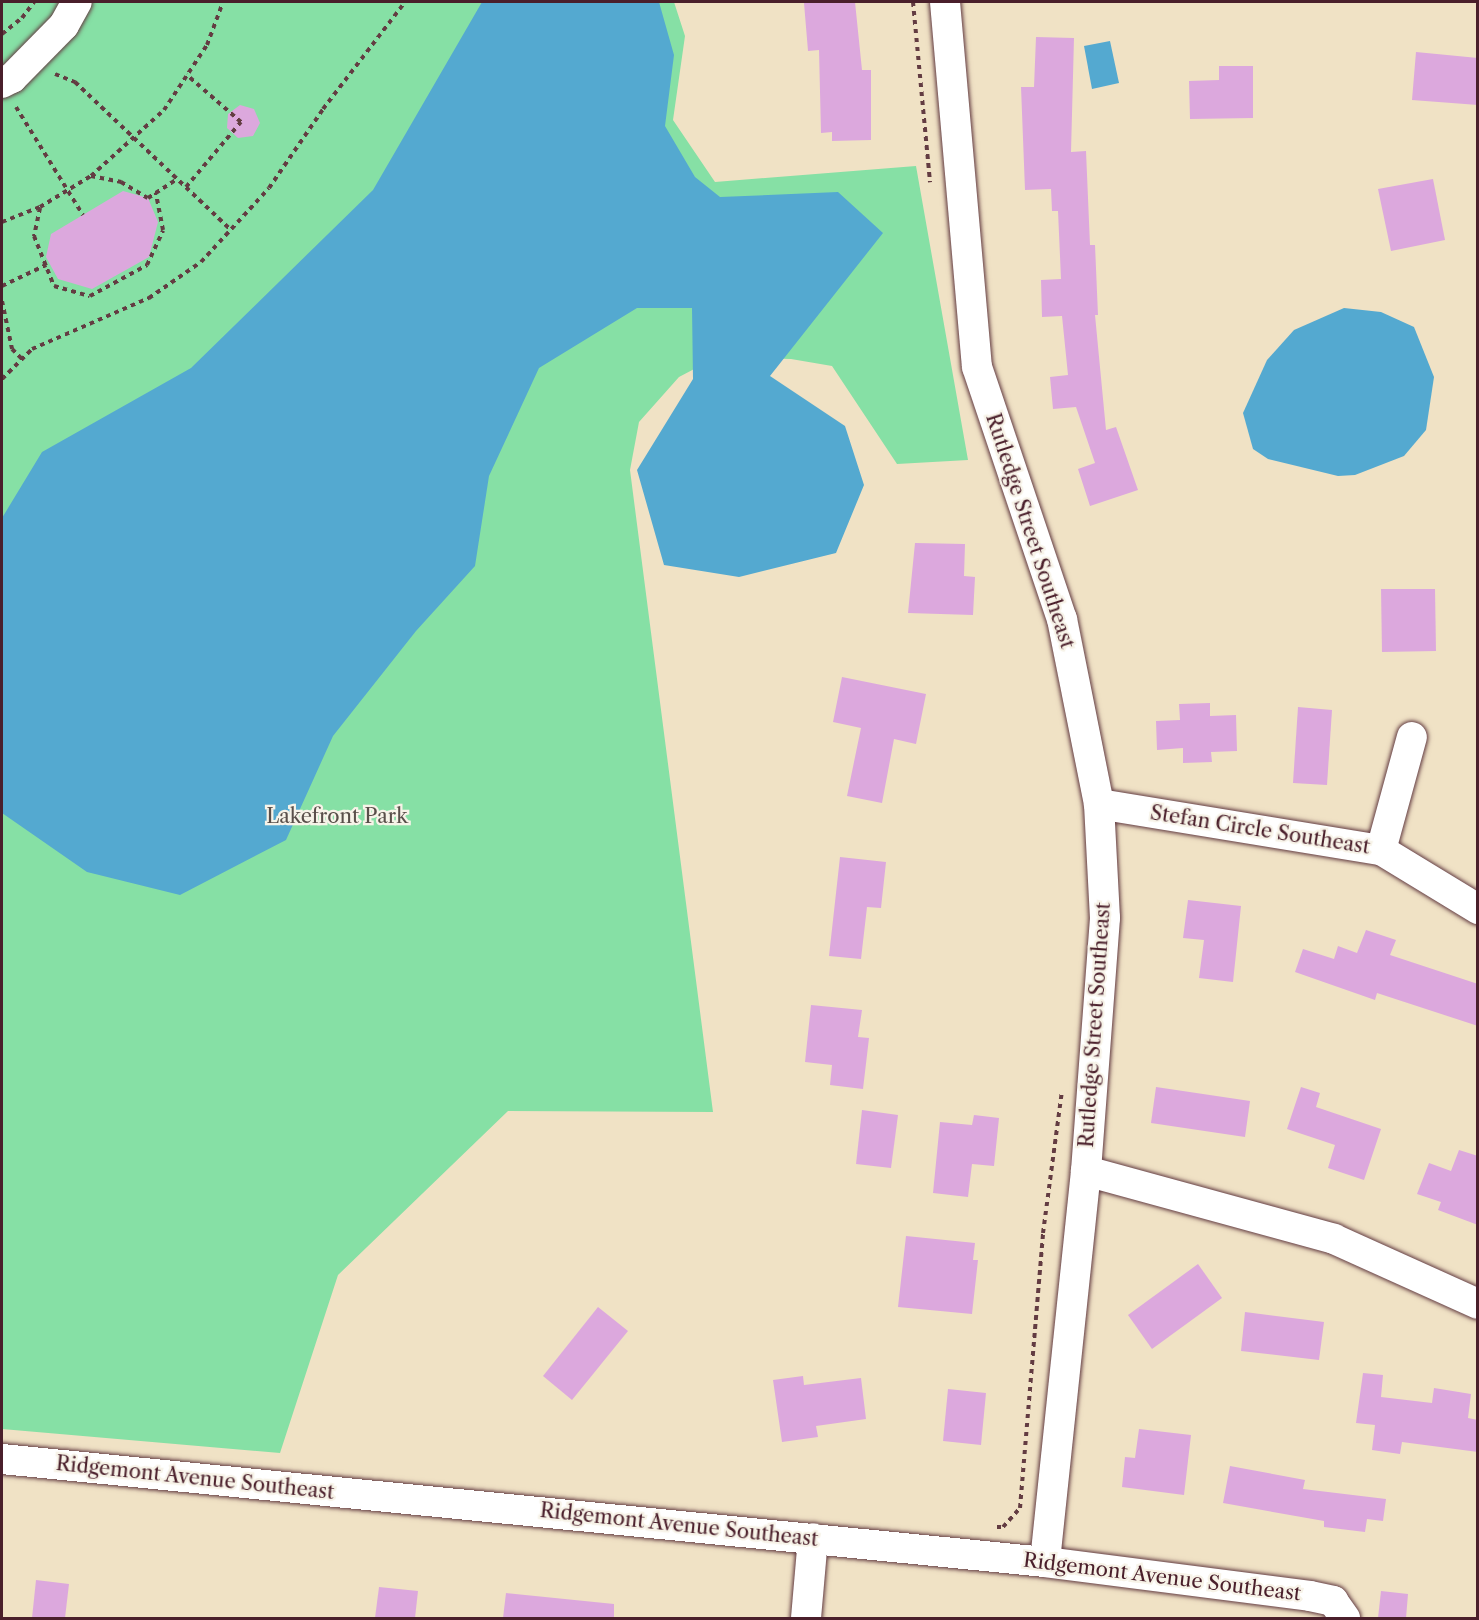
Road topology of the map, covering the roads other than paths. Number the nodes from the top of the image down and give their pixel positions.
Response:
1 (77, 2) edge
2 (945, 2) edge
3 (2, 83) edge
4 (1412, 737) dead end
5 (1099, 804) junction
6 (1381, 850) junction
7 (1478, 909) edge
8 (1086, 1171) junction
9 (1478, 1304) edge
10 (2, 1459) edge
11 (813, 1538) junction
12 (1045, 1562) junction
13 (806, 1618) edge
14 (1346, 1618) edge

1 - 3 street
2 - 5 street, Rutledge Street Southeast
4 - 6 street
5 - 6 street, Stefan Circle Southeast
5 - 8 street, Rutledge Street Southeast
6 - 7 street, Stefan Circle Southeast
8 - 9 street
8 - 12 street, Rutledge Street Southeast
10 - 11 street, Ridgemont Avenue Southeast
11 - 12 street, Ridgemont Avenue Southeast
11 - 13 street
12 - 14 street, Ridgemont Avenue Southeast

